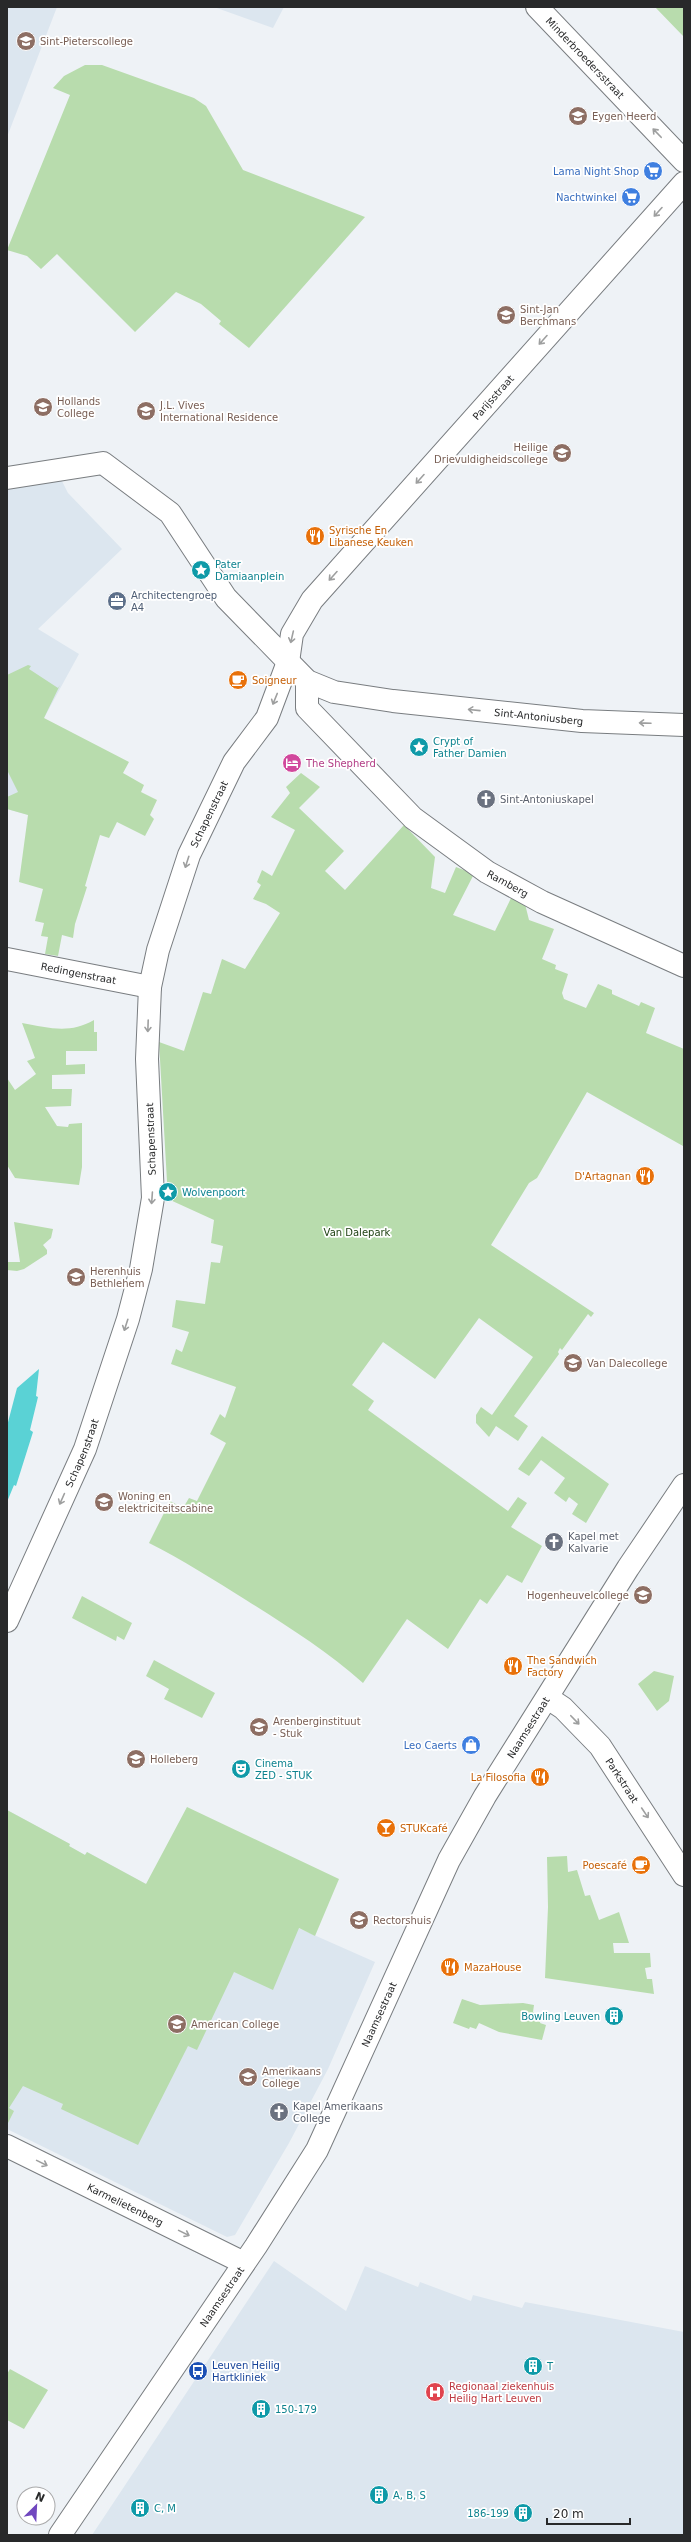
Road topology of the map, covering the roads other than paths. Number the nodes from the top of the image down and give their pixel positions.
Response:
1 (537, 7) edge
2 (684, 161) edge
3 (684, 183) edge
4 (7, 478) edge
5 (288, 662) junction
6 (307, 681) junction
7 (684, 725) edge
8 (7, 959) edge
9 (684, 966) edge
10 (150, 987) junction
11 (684, 1486) edge
12 (7, 1620) edge
13 (548, 1698) junction
14 (681, 1864) edge
15 (7, 2146) edge
16 (244, 2263) junction
17 (60, 2535) edge

2 -> 1 street, Minderbroedersstraat
3 -> 5 street, Parijsstraat
4 - 5 street
5 - 6 street
5 -> 10 street, Schapenstraat
7 -> 6 street, Sint-Antoniusberg
6 - 9 street, Ramberg
8 - 10 street, Redingenstraat
10 -> 12 street, Schapenstraat
11 - 13 street, Naamsestraat
13 -> 14 street, Parkstraat
13 - 16 street, Naamsestraat
15 -> 16 street, Karmelietenberg
16 - 17 street, Naamsestraat

